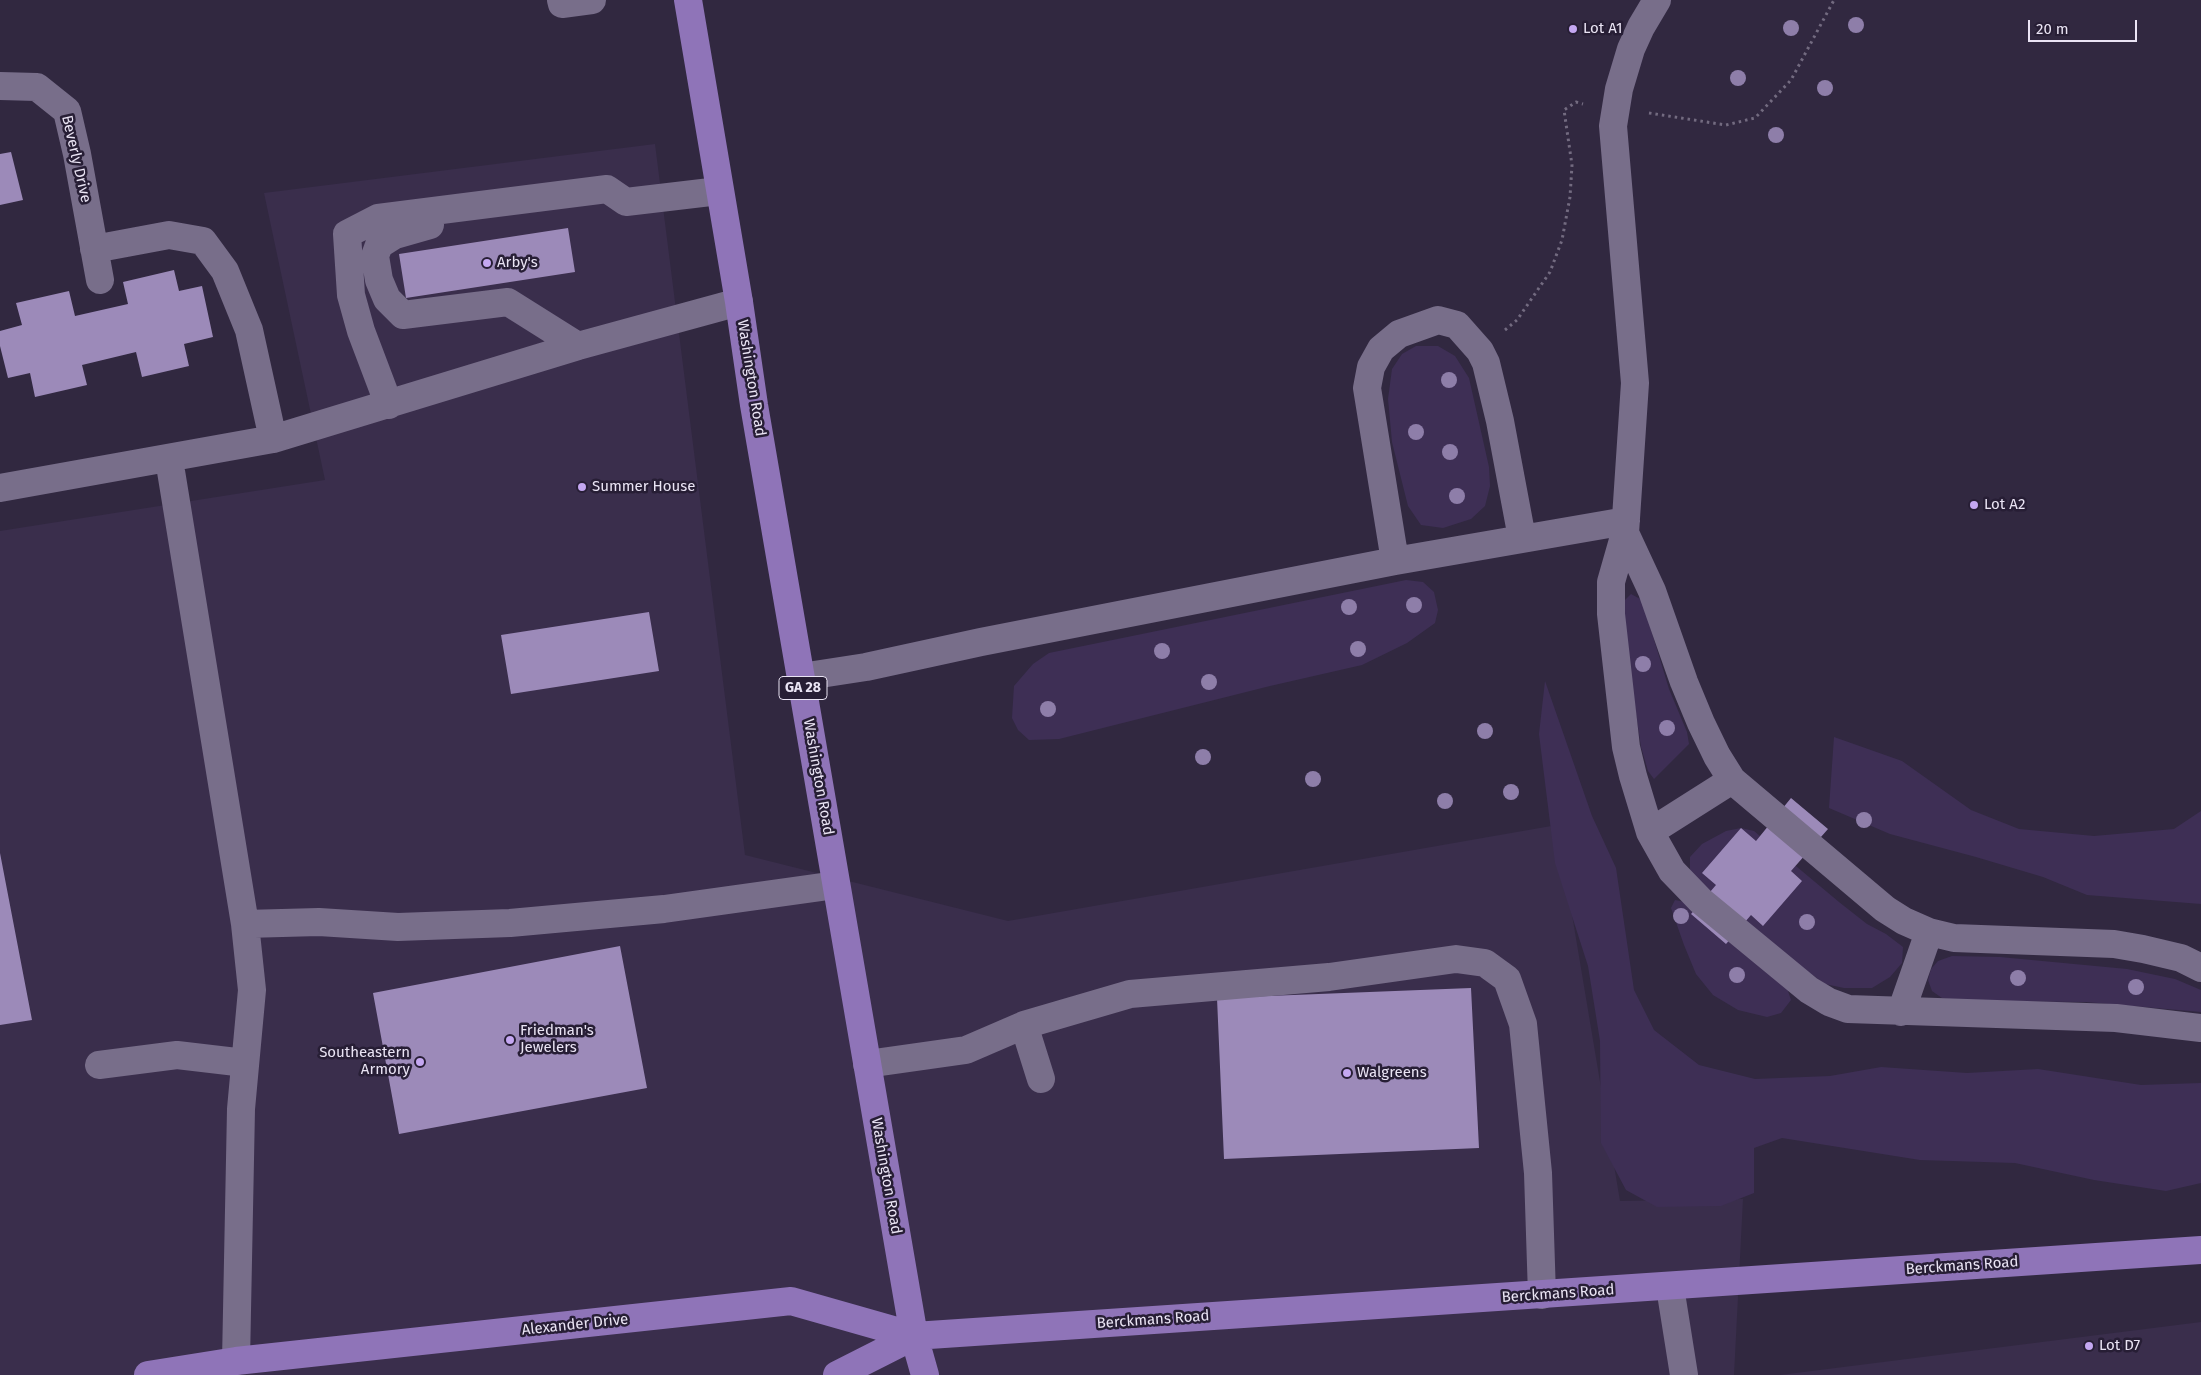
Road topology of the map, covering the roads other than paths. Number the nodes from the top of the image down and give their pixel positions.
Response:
1 (561, 0) edge
2 (592, 0) edge
3 (688, 0) edge
4 (1657, 0) edge
5 (0, 86) edge
6 (719, 191) junction
7 (574, 193) junction
8 (94, 249) junction
9 (100, 280) dead end
10 (739, 302) junction
11 (578, 346) junction
12 (389, 405) junction
13 (273, 439) junction
14 (169, 459) junction
15 (0, 488) edge
16 (1626, 527) junction
17 (1522, 538) junction
18 (1395, 561) junction
19 (801, 676) junction
20 (1732, 780) junction
21 (1650, 832) junction
22 (836, 885) junction
23 (245, 924) junction
24 (1928, 932) junction
25 (2201, 968) edge
26 (1901, 1012) junction
27 (1024, 1025) junction
28 (2201, 1028) edge
29 (245, 1063) junction
30 (867, 1064) junction
31 (99, 1065) dead end
32 (1041, 1079) dead end
33 (2201, 1250) edge
34 (1670, 1287) junction
35 (1542, 1295) junction
36 (914, 1336) junction
37 (236, 1361) junction
38 (148, 1375) edge
39 (837, 1375) edge
40 (925, 1375) edge
41 (1684, 1375) edge

1 - 2 street
3 - 6 main road, Washington Road / GA 28
4 - 16 street
5 - 8 street, Beverly Drive
6 - 7 street
6 - 10 main road, Washington Road / GA 28
7 - 11 street
7 - 12 street
8 - 9 street, Beverly Drive
8 - 13 street
10 - 11 street
10 - 19 main road, Washington Road / GA 28
11 - 12 street
12 - 13 street
13 - 14 street
14 - 15 street
14 - 23 street
16 - 17 street
16 - 20 street
16 - 21 street
17 - 18 street
17 - 18 street
18 - 19 street
19 - 22 main road, Washington Road / GA 28
20 - 21 street
20 - 24 street
21 - 26 street
22 - 23 street
22 - 30 main road, Washington Road / GA 28
23 - 29 street
24 - 25 street
24 - 26 street
26 - 28 street
27 - 30 street
27 - 32 street
27 - 35 street
29 - 31 street
29 - 37 street
30 - 36 main road, Washington Road / GA 28
33 - 34 main road, Berckmans Road
34 - 35 main road, Berckmans Road
34 - 41 street
35 - 36 main road, Berckmans Road
36 - 37 main road, Alexander Drive
36 - 39 main road
36 - 40 main road, Washington Road / GA 28
37 - 38 main road, Alexander Drive

